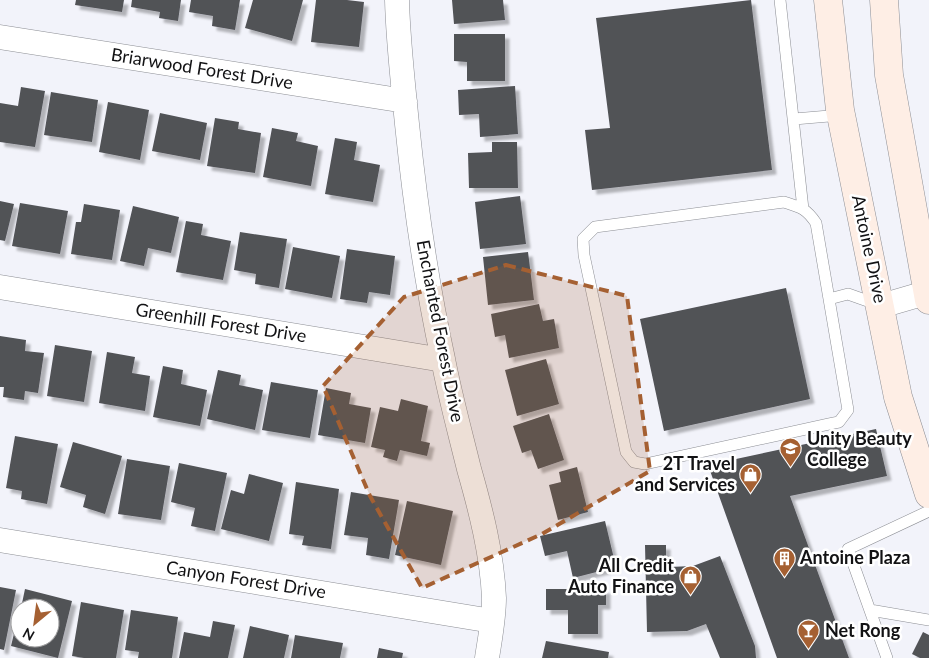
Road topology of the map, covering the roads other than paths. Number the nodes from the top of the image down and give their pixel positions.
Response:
1 (397, 0) edge
2 (780, 0) edge
3 (828, 0) edge
4 (884, 0) edge
5 (0, 36) edge
6 (405, 101) junction
7 (842, 115) junction
8 (794, 119) junction
9 (804, 208) junction
10 (0, 287) edge
11 (928, 295) edge
12 (829, 299) junction
13 (880, 306) junction
14 (443, 360) junction
15 (929, 494) edge
16 (929, 511) edge
17 (0, 540) edge
18 (870, 610) junction
19 (929, 620) edge
20 (492, 621) junction
21 (886, 655) edge
22 (487, 658) edge
23 (898, 658) edge

1 - 6 street, Enchanted Forest Drive
2 - 8 lane
3 - 7 main road, Antoine Drive
4 - 11 main road
5 - 6 street, Briarwood Forest Drive
6 - 14 street, Enchanted Forest Drive
7 - 8 lane
7 - 13 main road, Antoine Drive
8 - 9 lane
9 - 12 lane
9 - 12 lane
10 - 14 street, Greenhill Forest Drive
11 - 13 street
12 - 13 lane
13 - 15 main road, Antoine Drive
14 - 20 street, Enchanted Forest Drive
16 - 18 lane
17 - 20 street, Canyon Forest Drive
18 - 19 lane
18 - 21 lane
20 - 22 street, Enchanted Forest Drive
21 - 23 lane

